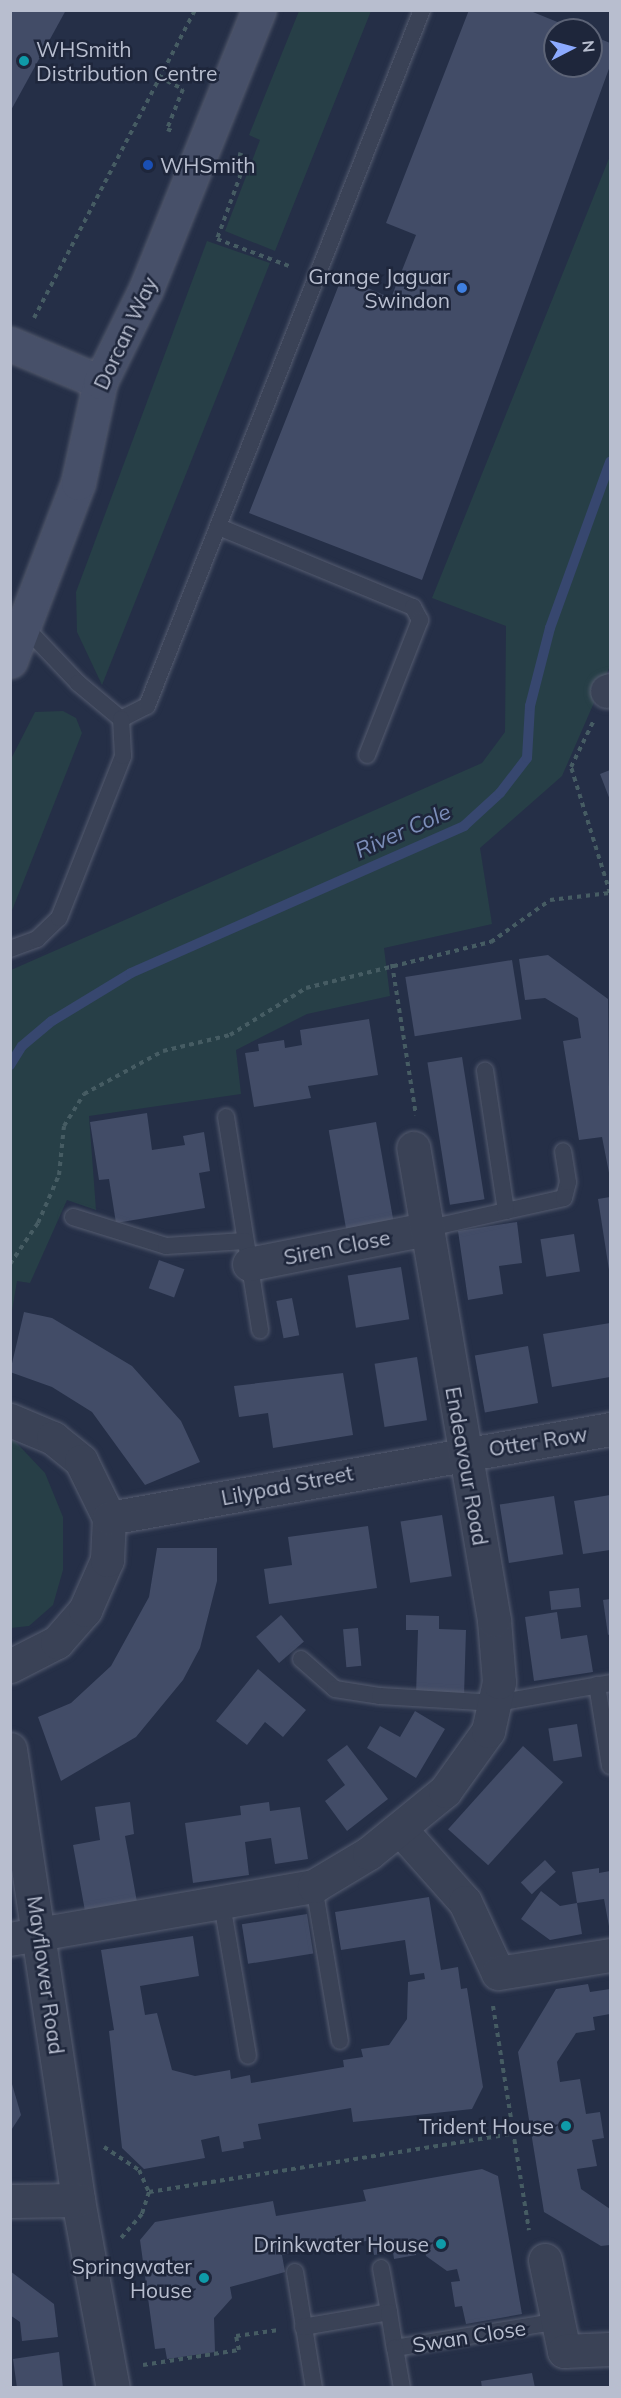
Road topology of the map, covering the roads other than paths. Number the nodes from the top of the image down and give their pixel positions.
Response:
1 (259, 10) edge
2 (422, 10) edge
3 (17, 346) edge
4 (100, 382) junction
5 (219, 527) junction
6 (24, 626) junction
7 (10, 661) edge
8 (121, 719) junction
9 (367, 755) dead end
10 (10, 949) edge
11 (485, 1071) dead end
12 (226, 1117) dead end
13 (413, 1148) road end
14 (563, 1151) dead end
15 (506, 1211) junction
16 (73, 1217) dead end
17 (425, 1229) junction
18 (247, 1252) junction
19 (260, 1330) dead end
20 (10, 1420) edge
21 (610, 1430) edge
22 (465, 1452) junction
23 (109, 1518) junction
24 (301, 1659) dead end
25 (10, 1666) edge
26 (604, 1684) edge
27 (497, 1703) junction
28 (10, 1749) edge
29 (610, 1766) edge
30 (401, 1830) junction
31 (314, 1886) junction
32 (222, 1904) junction
33 (26, 1937) edge
34 (610, 1955) edge
35 (339, 2040) dead end
36 (248, 2056) dead end
37 (78, 2200) junction
38 (10, 2201) edge
39 (545, 2260) road end
40 (381, 2268) dead end
41 (295, 2272) dead end
42 (389, 2312) junction
43 (559, 2322) junction
44 (303, 2327) junction
45 (395, 2348) junction
46 (610, 2349) edge
47 (111, 2379) edge
48 (314, 2388) edge
49 (402, 2388) edge

1 - 4 main road, Dorcan Way
2 - 5 lane
3 - 4 main road
4 - 6 main road, Dorcan Way
5 - 8 lane
5 - 9 lane
6 - 7 main road, Dorcan Way
6 - 8 lane
8 - 10 lane
11 - 15 lane
12 - 18 lane
13 - 17 street, Endeavour Road
14 - 15 lane
15 - 17 lane
16 - 18 lane
17 - 18 street, Siren Close
17 - 22 street, Endeavour Road
18 - 19 lane
20 - 23 street
21 - 22 street, Otter Row
22 - 23 street, Lilypad Street
22 - 27 street, Endeavour Road
23 - 25 street
24 - 27 lane
26 - 27 lane
26 - 29 lane
27 - 30 street, Endeavour Road
28 - 33 street, Mayflower Road
30 - 31 street, Endeavour Road
30 - 34 street
31 - 32 street, Endeavour Road
31 - 35 lane
32 - 33 street, Endeavour Road
32 - 36 lane
33 - 37 street, Mayflower Road
37 - 38 street
37 - 47 street, Mayflower Road
39 - 43 street
40 - 42 lane
41 - 44 lane
42 - 44 lane, Swan Close
42 - 45 lane, Swan Close
43 - 45 lane, Swan Close
43 - 46 street
44 - 48 lane
45 - 49 lane

